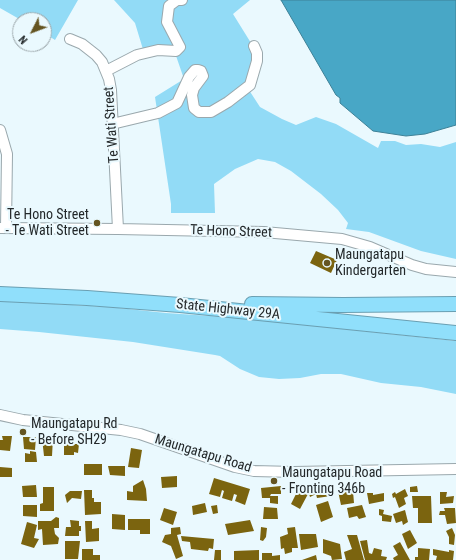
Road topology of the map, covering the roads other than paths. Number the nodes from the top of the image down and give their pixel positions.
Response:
1 (182, 0) edge
2 (168, 3) edge
3 (70, 39) dead end
4 (254, 46) dead end
5 (106, 71) junction
6 (112, 124) junction
7 (0, 130) edge
8 (3, 228) edge
9 (118, 229) junction
10 (456, 272) edge
11 (0, 294) edge
12 (456, 304) edge
13 (180, 305) junction
14 (456, 333) edge
15 (0, 416) edge
16 (456, 469) edge

1 - 2 street
2 - 5 street
3 - 5 street, Te Wati Street
4 - 6 street
5 - 6 street, Te Wati Street
6 - 9 street, Te Wati Street
7 - 8 street
8 - 9 street, Te Hono Street
9 - 10 street, Te Hono Street
11 - 13 highway, State Highway 29A
12 - 13 highway
13 - 14 highway, State Highway 29A
15 - 16 street, Maungatapu Road

